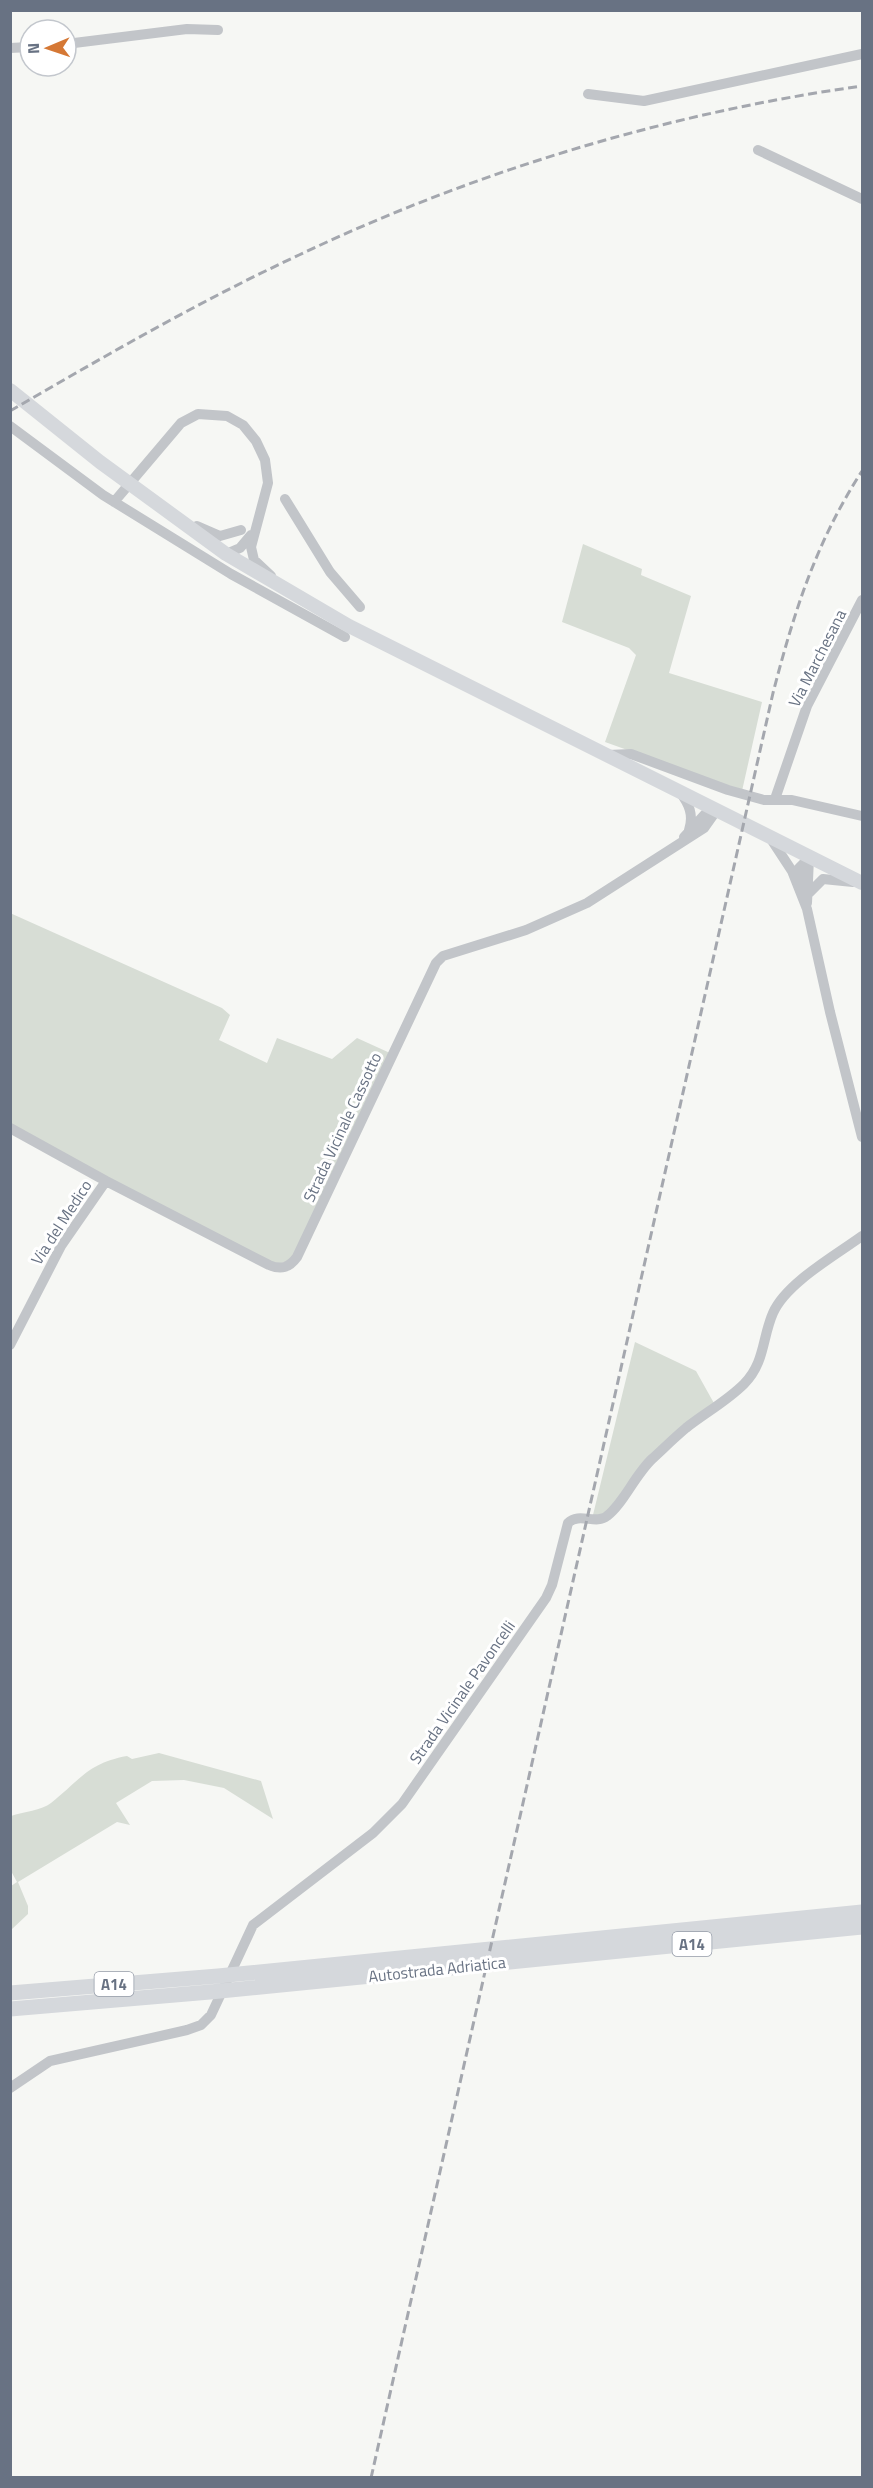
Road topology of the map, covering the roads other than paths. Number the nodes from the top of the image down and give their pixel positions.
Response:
1 (218, 30) dead end
2 (78, 43) edge
3 (862, 54) edge
4 (588, 94) dead end
5 (758, 150) dead end
6 (862, 200) edge
7 (12, 391) edge
8 (10, 426) edge
9 (285, 498) dead end
10 (114, 502) junction
11 (264, 504) junction
12 (158, 505) junction
13 (255, 528) junction
14 (241, 530) junction
15 (226, 554) junction
16 (290, 593) junction
17 (862, 600) edge
18 (360, 607) dead end
19 (345, 637) dead end
20 (608, 754) junction
21 (680, 792) junction
22 (770, 800) junction
23 (722, 814) junction
24 (862, 816) edge
25 (765, 835) junction
26 (683, 837) junction
27 (809, 858) junction
28 (862, 883) edge
29 (804, 890) junction
30 (10, 1128) edge
31 (862, 1137) edge
32 (106, 1181) junction
33 (862, 1236) edge
34 (10, 1345) edge
35 (862, 1912) edge
36 (862, 1927) edge
37 (10, 1993) edge
38 (10, 2009) edge
39 (10, 2088) edge

1 - 2 street
3 - 4 street
5 - 6 street
7 - 12 main road
8 - 10 street
9 - 18 street
10 - 11 street
10 - 19 street
11 - 13 street
11 - 14 street
12 - 14 street
12 - 15 main road
13 - 15 street
13 - 16 street
14 - 15 street
15 - 16 main road
16 - 20 main road
17 - 22 street, Via Marchesana
20 - 21 main road
20 - 22 street
21 - 23 main road
21 - 26 street
22 - 24 street
23 - 25 main road
23 - 26 street
25 - 27 main road
25 - 29 street
26 - 32 street, Strada Vicinale Cassotto
27 - 28 main road
27 - 29 street
28 - 29 street
29 - 31 street
30 - 32 street, Strada Vicinale Cassotto
32 - 34 street, Via del Medico
33 - 39 street, Strada Vicinale Pavoncelli
35 - 37 highway, Autostrada Adriatica / A14
36 - 38 highway, Autostrada Adriatica / A14

